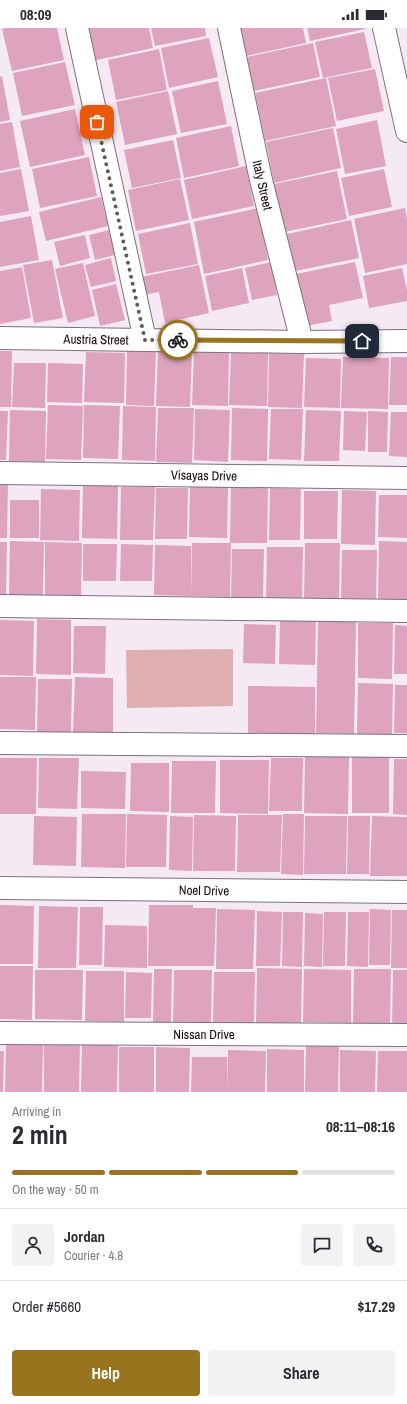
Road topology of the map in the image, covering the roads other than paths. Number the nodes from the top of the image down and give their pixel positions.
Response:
1 (77, 28) edge
2 (229, 28) edge
3 (384, 28) edge
4 (404, 107) edge
5 (407, 131) edge
6 (0, 338) edge
7 (145, 340) junction
8 (407, 341) edge
9 (302, 342) junction
10 (0, 473) edge
11 (407, 478) edge
12 (0, 606) edge
13 (407, 612) edge
14 (0, 743) edge
15 (407, 746) edge
16 (0, 888) edge
17 (407, 892) edge
18 (0, 1033) edge
19 (407, 1035) edge

1 - 7 street
2 - 9 street, Italy Street
3 - 4 street
4 - 5 street
6 - 7 street, Austria Street
7 - 9 street, Austria Street
8 - 9 street, Austria Street
10 - 11 street, Visayas Drive
12 - 13 street
14 - 15 street
16 - 17 street, Noel Drive
18 - 19 street, Nissan Drive

